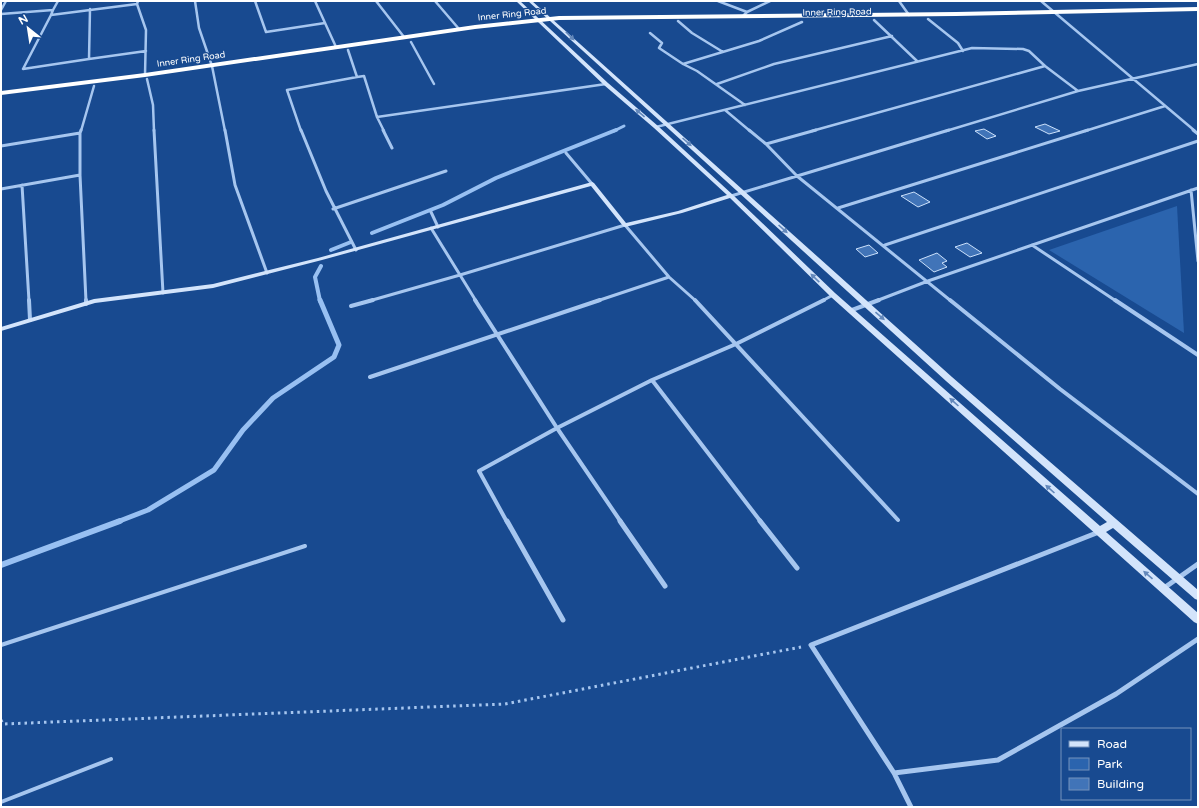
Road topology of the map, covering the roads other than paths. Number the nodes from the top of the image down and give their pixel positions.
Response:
1 (6, 1) edge
2 (58, 1) edge
3 (195, 1) edge
4 (255, 1) edge
5 (315, 1) edge
6 (376, 1) edge
7 (436, 1) edge
8 (518, 1) edge
9 (530, 1) edge
10 (718, 1) edge
11 (770, 1) edge
12 (899, 1) edge
13 (1041, 1) edge
14 (138, 2) edge
15 (1198, 9) edge
16 (1, 10) edge
17 (54, 10) junction
18 (90, 10) junction
19 (908, 13) junction
20 (1, 14) edge
21 (745, 14) junction
22 (50, 15) junction
23 (1057, 15) junction
24 (1198, 15) edge
25 (551, 19) junction
26 (928, 19) junction
27 (537, 20) junction
28 (874, 20) junction
29 (678, 21) junction
30 (802, 22) junction
31 (325, 23) junction
32 (557, 24) junction
33 (545, 26) junction
34 (459, 29) junction
35 (650, 33) dead end
36 (892, 36) junction
37 (404, 37) junction
38 (411, 42) junction
39 (336, 47) junction
40 (348, 50) junction
41 (146, 51) junction
42 (963, 51) junction
43 (723, 52) junction
44 (89, 59) junction
45 (917, 61) junction
46 (683, 64) junction
47 (1198, 64) edge
48 (1045, 66) junction
49 (212, 68) junction
50 (146, 77) junction
51 (357, 77) junction
52 (1133, 78) junction
53 (621, 83) junction
54 (434, 84) dead end
55 (606, 84) junction
56 (717, 84) junction
57 (94, 86) junction
58 (1078, 92) junction
59 (1, 93) edge
60 (1, 97) edge
61 (745, 105) junction
62 (1165, 106) junction
63 (725, 110) junction
64 (377, 117) junction
65 (668, 124) junction
66 (656, 127) junction
67 (80, 133) junction
68 (1198, 134) edge
69 (1198, 141) edge
70 (766, 144) junction
71 (1, 146) edge
72 (392, 148) dead end
73 (566, 153) dead end
74 (446, 171) dead end
75 (80, 175) junction
76 (797, 176) junction
77 (22, 185) junction
78 (593, 185) junction
79 (1198, 188) edge
80 (1, 189) edge
81 (1191, 190) junction
82 (743, 193) junction
83 (731, 196) junction
84 (838, 208) junction
85 (333, 209) junction
86 (431, 212) dead end
87 (625, 225) junction
88 (435, 227) junction
89 (1032, 245) junction
90 (885, 246) junction
91 (356, 250) junction
92 (1198, 261) edge
93 (267, 273) junction
94 (460, 275) junction
95 (669, 276) junction
96 (928, 281) junction
97 (850, 290) junction
98 (163, 293) junction
99 (833, 295) junction
100 (86, 304) junction
101 (866, 305) junction
102 (351, 306) dead end
103 (852, 310) junction
104 (30, 320) junction
105 (1, 329) edge
106 (496, 334) junction
107 (736, 344) junction
108 (1198, 355) edge
109 (370, 378) dead end
110 (652, 380) junction
111 (557, 428) junction
112 (1198, 494) edge
113 (898, 520) dead end
114 (1113, 523) junction
115 (1099, 532) junction
116 (305, 546) dead end
117 (1198, 564) edge
118 (797, 568) dead end
119 (1178, 578) junction
120 (665, 586) dead end
121 (1164, 588) junction
122 (1198, 596) edge
123 (1198, 619) edge
124 (563, 620) dead end
125 (1198, 639) edge
126 (1, 645) edge
127 (111, 759) dead end
128 (894, 772) junction
129 (1, 802) edge
130 (911, 807) edge

1 - 16 street
2 - 17 street
3 - 49 street
4 - 31 street
5 - 31 street
6 - 37 street
7 - 34 street
8 - 27 street
9 - 25 street
10 - 21 street
11 - 21 street
12 - 19 street
13 - 23 street
14 - 18 street
14 - 41 street
15 - 23 highway, Inner Ring Road
17 - 20 street
17 - 22 street
18 - 22 street
18 - 44 street
19 - 21 highway, Inner Ring Road
19 - 23 highway, Inner Ring Road
21 - 25 highway, Inner Ring Road
22 - 44 street
23 - 24 highway, Inner Ring Road
23 - 26 highway, Inner Ring Road
23 - 52 street
25 - 27 highway, Inner Ring Road
25 - 32 street
26 - 28 highway, Inner Ring Road
26 - 42 street
27 - 33 street
27 - 34 highway, Inner Ring Road
28 - 30 highway, Inner Ring Road
28 - 36 street
29 - 30 highway, Inner Ring Road
29 - 32 highway, Inner Ring Road
29 - 43 street
30 - 43 street
31 - 39 street
32 - 33 highway, Inner Ring Road
32 -> 53 street
33 - 38 highway, Inner Ring Road
33 - 55 street
34 - 37 highway, Inner Ring Road
35 - 46 street
36 - 45 street
36 - 56 street
37 - 39 highway, Inner Ring Road
38 - 40 highway, Inner Ring Road
38 - 54 street
39 - 49 highway, Inner Ring Road
40 - 49 highway, Inner Ring Road
40 - 51 street
41 - 44 street
41 - 50 street
42 - 45 street
42 - 48 street
43 - 46 street
45 - 61 street
46 - 56 street
47 - 52 street
48 - 58 street
48 - 70 street
49 - 50 highway, Inner Ring Road
49 - 93 street
50 - 57 highway, Inner Ring Road
50 - 59 highway, Inner Ring Road
50 - 98 street
51 - 64 street
51 - 85 street
52 - 58 street
52 - 62 street
53 - 55 street
53 - 65 street
55 - 64 street
66 -> 55 street
56 - 61 street
57 - 60 highway, Inner Ring Road
57 - 67 street
58 - 76 street
61 - 63 street
62 - 68 street
62 - 84 street
63 - 65 street
63 - 70 street
64 - 72 street
65 - 66 street
65 -> 82 street
66 - 83 street
67 - 71 street
67 - 75 street
69 - 90 street
70 - 76 street
73 - 78 street
74 - 85 street
75 - 77 street
75 - 100 street
76 - 82 street
76 - 84 street
77 - 80 street
77 - 104 street
78 - 87 street
78 - 88 street
79 - 81 street
81 - 89 street
81 - 92 street
82 - 83 street
82 -> 97 street
83 - 87 street
99 -> 83 street
84 - 90 street
85 - 91 street
86 - 88 street
87 - 94 street
87 - 95 street
88 - 91 street
88 - 94 street
89 - 96 street
89 - 108 street
90 - 96 street
91 - 93 street
93 - 98 street
94 - 102 street
94 - 106 street
95 - 106 street
95 - 107 street
96 - 101 street
96 - 112 street
97 - 99 street
97 - 101 street
98 - 100 street
99 - 103 street
99 - 107 street
100 - 104 street
101 - 103 street
101 -> 114 street
115 -> 103 street
104 - 105 street
106 - 109 street
106 - 111 street
107 - 110 street
107 - 113 street
110 - 111 street
110 - 118 street
111 - 120 street
111 - 124 street
114 - 115 street
114 - 119 street
121 -> 115 street
115 - 128 street
116 - 126 lane
117 - 119 street
119 - 121 street
119 - 122 street
121 - 123 street
125 - 128 street
127 - 129 lane
128 - 130 street

